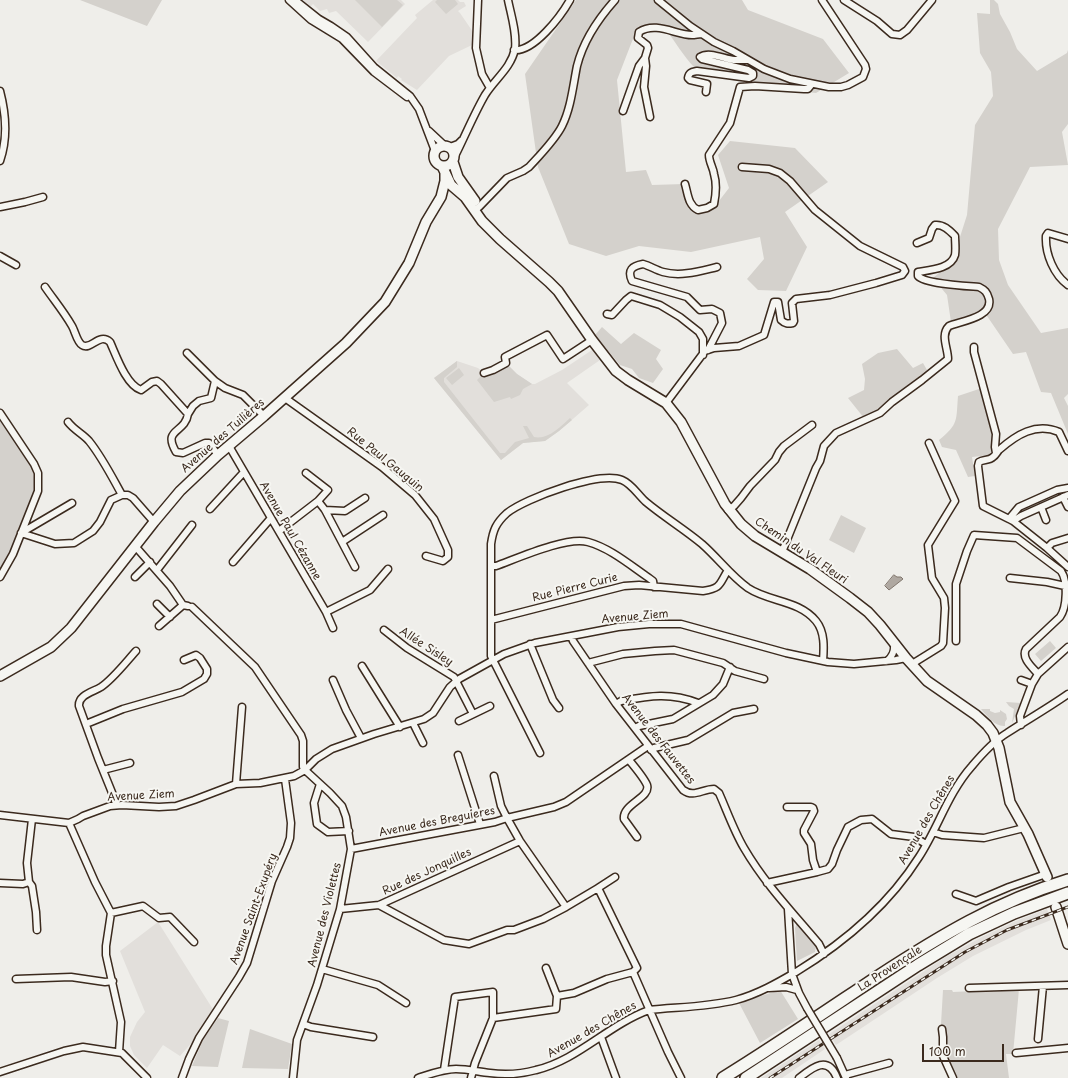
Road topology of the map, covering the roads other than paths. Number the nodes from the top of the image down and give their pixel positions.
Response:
1 (289, 0) edge
2 (295, 0) edge
3 (478, 0) edge
4 (508, 0) edge
5 (570, 0) edge
6 (615, 0) edge
7 (658, 0) edge
8 (822, 0) edge
9 (844, 0) edge
10 (932, 0) edge
11 (702, 34) junction
12 (514, 50) junction
13 (645, 58) junction
14 (747, 60) junction
15 (812, 84) junction
16 (490, 88) junction
17 (0, 91) edge
18 (706, 92) dead end
19 (414, 101) junction
20 (623, 111) dead end
21 (650, 117) dead end
22 (427, 129) junction
23 (462, 140) junction
24 (447, 146) junction
25 (435, 150) junction
26 (454, 159) junction
27 (0, 161) edge
28 (742, 167) dead end
29 (443, 169) junction
30 (458, 177) junction
31 (685, 184) dead end
32 (454, 188) junction
33 (43, 197) dead end
34 (441, 197) junction
35 (0, 206) edge
36 (476, 208) junction
37 (1068, 239) edge
38 (917, 243) dead end
39 (0, 256) edge
40 (16, 265) dead end
41 (717, 267) dead end
42 (1068, 285) edge
43 (45, 287) dead end
44 (608, 314) dead end
45 (592, 340) junction
46 (974, 347) dead end
47 (708, 350) junction
48 (187, 353) dead end
49 (703, 355) junction
50 (484, 373) dead end
51 (215, 381) junction
52 (286, 398) junction
53 (666, 403) junction
54 (0, 413) edge
55 (188, 414) junction
56 (264, 416) junction
57 (68, 422) dead end
58 (812, 425) dead end
59 (929, 443) dead end
60 (229, 446) junction
61 (1068, 451) edge
62 (996, 453) junction
63 (218, 455) junction
64 (244, 472) junction
65 (306, 473) dead end
66 (1068, 488) edge
67 (122, 495) junction
68 (1066, 496) edge
69 (365, 498) dead end
70 (318, 501) junction
71 (72, 504) dead end
72 (1041, 507) junction
73 (1068, 507) edge
74 (210, 509) dead end
75 (325, 510) junction
76 (728, 510) junction
77 (383, 515) dead end
78 (271, 518) junction
79 (1011, 520) junction
80 (1046, 520) dead end
81 (154, 522) junction
82 (192, 525) dead end
83 (279, 531) junction
84 (21, 534) junction
85 (1068, 538) edge
86 (342, 542) junction
87 (135, 546) junction
88 (1047, 548) junction
89 (782, 552) junction
90 (426, 556) dead end
91 (150, 562) junction
92 (233, 562) dead end
93 (491, 566) junction
94 (355, 567) dead end
95 (1068, 567) edge
96 (388, 569) dead end
97 (157, 570) junction
98 (728, 570) junction
99 (0, 577) edge
100 (135, 577) dead end
101 (1010, 578) dead end
102 (1065, 586) junction
103 (654, 587) junction
104 (156, 604) dead end
105 (188, 606) junction
106 (326, 612) junction
107 (170, 617) junction
108 (491, 620) junction
109 (159, 626) dead end
110 (333, 628) dead end
111 (384, 630) dead end
112 (571, 636) junction
113 (956, 641) dead end
114 (894, 642) junction
115 (530, 644) junction
116 (1068, 647) edge
117 (136, 651) dead end
118 (184, 660) dead end
119 (494, 660) junction
120 (823, 661) junction
121 (887, 661) junction
122 (909, 661) junction
123 (588, 663) junction
124 (362, 666) dead end
125 (730, 667) junction
126 (1038, 674) junction
127 (0, 676) edge
128 (764, 679) dead end
129 (333, 680) dead end
130 (1021, 680) dead end
131 (457, 681) junction
132 (1032, 684) junction
133 (1068, 694) edge
134 (698, 703) junction
135 (616, 704) junction
136 (490, 706) dead end
137 (242, 707) dead end
138 (559, 708) dead end
139 (754, 709) dead end
140 (473, 714) junction
141 (459, 721) dead end
142 (413, 723) junction
143 (86, 724) junction
144 (1021, 725) junction
145 (400, 727) junction
146 (635, 728) junction
147 (361, 738) junction
148 (997, 741) junction
149 (422, 743) dead end
150 (649, 748) junction
151 (540, 753) dead end
152 (458, 755) dead end
153 (629, 760) junction
154 (130, 763) dead end
155 (103, 770) junction
156 (305, 770) junction
157 (494, 776) dead end
158 (285, 779) junction
159 (236, 784) junction
160 (320, 784) junction
161 (116, 805) junction
162 (787, 806) dead end
163 (0, 815) edge
164 (507, 818) junction
165 (32, 819) junction
166 (69, 823) junction
167 (480, 824) junction
168 (1024, 828) junction
169 (349, 831) junction
170 (933, 832) junction
171 (637, 837) dead end
172 (520, 840) junction
173 (926, 844) junction
174 (351, 849) junction
175 (817, 872) junction
176 (1046, 876) joint
177 (615, 877) dead end
178 (1068, 880) edge
179 (29, 882) junction
180 (0, 883) edge
181 (767, 883) junction
182 (598, 888) junction
183 (1068, 893) edge
184 (956, 894) dead end
185 (379, 905) junction
186 (566, 907) junction
187 (1056, 907) dead end
188 (340, 909) junction
189 (788, 909) junction
190 (111, 913) junction
191 (37, 930) dead end
192 (194, 942) dead end
193 (1068, 944) edge
194 (824, 954) junction
195 (546, 968) dead end
196 (322, 969) junction
197 (633, 972) junction
198 (792, 974) junction
199 (16, 978) dead end
200 (113, 981) junction
201 (1068, 985) edge
202 (1043, 986) junction
203 (768, 988) junction
204 (969, 988) dead end
205 (798, 990) junction
206 (557, 996) junction
207 (406, 1003) dead end
208 (649, 1010) junction
209 (493, 1018) junction
210 (303, 1024) junction
211 (942, 1029) dead end
212 (373, 1037) dead end
213 (601, 1037) junction
214 (1038, 1039) dead end
215 (1068, 1048) edge
216 (119, 1052) junction
217 (1016, 1053) dead end
218 (889, 1063) dead end
219 (444, 1070) junction
220 (473, 1071) junction
221 (0, 1072) edge
222 (184, 1075) edge
223 (436, 1075) edge
224 (845, 1077) edge
225 (147, 1078) edge
226 (293, 1078) edge
227 (418, 1078) edge
228 (471, 1078) edge
229 (616, 1078) edge
230 (681, 1078) edge
231 (723, 1078) edge
232 (746, 1078) edge
233 (799, 1078) edge
234 (837, 1078) edge
235 (953, 1078) edge

1 - 19 street
2 - 19 street
3 - 16 street
4 - 12 street
5 - 12 street
6 - 36 street
7 - 11 street
8 - 15 street
9 - 10 street
11 - 13 street
11 - 14 street
12 - 16 street
13 - 20 street
13 - 21 street
14 - 15 street
14 - 18 street
15 - 31 street
16 - 23 street
17 - 27 street
19 - 22 street
22 - 24 street
22 - 25 street
23 - 24 street
23 - 26 street
24 - 25 street
24 - 26 street
25 - 29 street
26 - 29 street
26 - 30 street, Chemin du Val Fleuri
28 - 47 street
29 - 32 street, Chemin du Val Fleuri
29 - 34 street, Avenue des Tuilières
30 - 32 street
30 - 36 street, Chemin du Val Fleuri
32 - 34 street, Avenue des Tuilières
32 - 36 street, Chemin du Val Fleuri
33 - 35 street
34 - 52 street, Avenue des Tuilières
36 - 45 street, Chemin du Val Fleuri
37 - 42 street
38 - 89 street
39 - 40 street
41 - 47 street
43 - 55 street
44 - 49 street
45 - 50 street
45 - 53 street, Chemin du Val Fleuri
46 - 62 street
47 - 49 street
48 - 51 street
49 - 53 street
51 - 55 street
51 - 56 street
52 - 56 street, Avenue des Tuilières
52 - 90 street, Rue Paul Gauguin
53 - 76 street, Chemin du Val Fleuri
54 - 84 street
55 - 63 street
56 - 60 street, Avenue des Tuilières
57 - 67 street
58 - 76 street
59 - 122 street
60 - 63 street, Avenue des Tuilières
60 - 64 street, Avenue Paul Cézanne
61 - 62 street
62 - 79 street
63 - 81 street, Avenue des Tuilières
64 - 74 street
64 - 78 street, Avenue Paul Cézanne
65 - 70 street
66 - 79 street
67 - 81 street
67 - 84 street
68 - 72 street
68 - 73 street
69 - 75 street
70 - 75 street
70 - 83 street
71 - 84 street
72 - 79 street
72 - 80 street
75 - 86 street
76 - 89 street, Chemin du Val Fleuri
77 - 86 street
78 - 83 street, Avenue Paul Cézanne
78 - 92 street
79 - 88 street
81 - 87 street, Avenue des Tuilières
82 - 97 street
83 - 106 street, Avenue Paul Cézanne
84 - 99 street
85 - 88 street
86 - 94 street
87 - 91 street
87 - 127 street, Avenue des Tuilières
88 - 95 street
89 - 114 street, Chemin du Val Fleuri
91 - 97 street
91 - 100 street
93 - 98 street
93 - 103 street
93 - 108 street
96 - 106 street
97 - 105 street
98 - 103 street, Rue Pierre Curie
98 - 120 street
101 - 102 street
102 - 113 street
102 - 126 street
103 - 108 street, Rue Pierre Curie
104 - 107 street
105 - 107 street
105 - 156 street
106 - 110 street, Avenue Paul Cézanne
107 - 109 street
108 - 119 street
111 - 131 street, Allée Sisley
112 - 115 street, Avenue Ziem
112 - 120 street, Avenue Ziem
112 - 123 street, Avenue des Fauvettes
114 - 121 street
114 - 122 street, Chemin du Val Fleuri
115 - 119 street, Avenue Ziem
115 - 138 street
116 - 126 street
117 - 143 street
118 - 143 street
119 - 131 street, Avenue Ziem
119 - 151 street
120 - 121 street, Avenue Ziem
121 - 122 street, Avenue Ziem
122 - 148 street, Chemin du Val Fleuri
123 - 125 street
123 - 135 street, Avenue des Fauvettes
124 - 145 street
125 - 128 street
125 - 134 street
126 - 132 street
129 - 147 street
130 - 132 street
131 - 140 street
131 - 142 street, Avenue Ziem
132 - 144 street
133 - 144 street, Avenue des Chênes
134 - 135 street
134 - 146 street
135 - 146 street, Avenue des Fauvettes
136 - 140 street
137 - 159 street
139 - 150 street
140 - 141 street
142 - 145 street, Avenue Ziem
142 - 149 street
143 - 155 street
144 - 148 street, Avenue des Chênes
145 - 147 street, Avenue Ziem
146 - 150 street, Avenue des Fauvettes
147 - 156 street, Avenue Ziem
148 - 168 street, Chemin du Val Fleuri
148 - 170 street, Avenue des Chênes
150 - 153 street
150 - 181 street, Avenue des Fauvettes
152 - 167 street
153 - 164 street
153 - 171 street
154 - 155 street
155 - 161 street
156 - 158 street, Avenue Ziem
156 - 160 street, Avenue des Violettes
157 - 164 street
158 - 159 street, Avenue Ziem
158 - 222 street, Avenue Saint-Exupéry
159 - 161 street, Avenue Ziem
160 - 169 street, Avenue des Violettes
160 - 169 street
161 - 166 street, Avenue Ziem
162 - 175 street
163 - 165 street
164 - 167 street, Avenue des Breguieres
164 - 172 street, Avenue des Breguieres
165 - 166 street
165 - 179 street
166 - 190 street
167 - 174 street, Avenue des Breguieres
168 - 170 street
168 - 176 street, Chemin du Val Fleuri
169 - 174 street, Avenue des Violettes
170 - 173 street, Avenue des Chênes
172 - 185 street, Rue des Jonquilles
172 - 186 street, Avenue des Breguieres
173 - 175 street
173 - 194 street, Avenue des Chênes
174 - 188 street, Avenue des Violettes
175 - 181 street
176 - 184 street
177 - 182 street
178 - 231 highway, La Provençale
179 - 180 street
179 - 191 street
181 - 189 street, Avenue des Fauvettes
182 - 186 street
182 - 197 street
183 - 232 highway, La Provençale
185 - 186 street
185 - 188 street, Rue des Jonquilles
187 - 193 street
188 - 196 street, Avenue des Violettes
189 - 194 street, Avenue des Fauvettes
189 - 198 street
190 - 192 street
190 - 200 street
194 - 198 street, Avenue des Chênes
195 - 206 street
196 - 207 street
196 - 210 street, Avenue des Violettes
197 - 206 street
197 - 208 street
198 - 203 street, Avenue des Chênes
198 - 205 street
199 - 200 street
200 - 216 street
201 - 202 street
202 - 204 street
202 - 214 street
203 - 205 street
203 - 208 street, Avenue des Chênes
205 - 224 street, bridge
206 - 209 street
208 - 213 street, Avenue des Chênes
208 - 230 street
209 - 219 street
209 - 220 street
210 - 212 street
210 - 226 street, Avenue des Violettes
211 - 235 street
213 - 220 street, Avenue des Chênes
213 - 229 street
215 - 217 street
216 - 221 street
216 - 225 street
218 - 224 street
219 - 220 street, Avenue des Chênes
219 - 223 street, Avenue des Chênes
220 - 228 street
223 - 227 street, Avenue des Chênes
233 - 234 street

